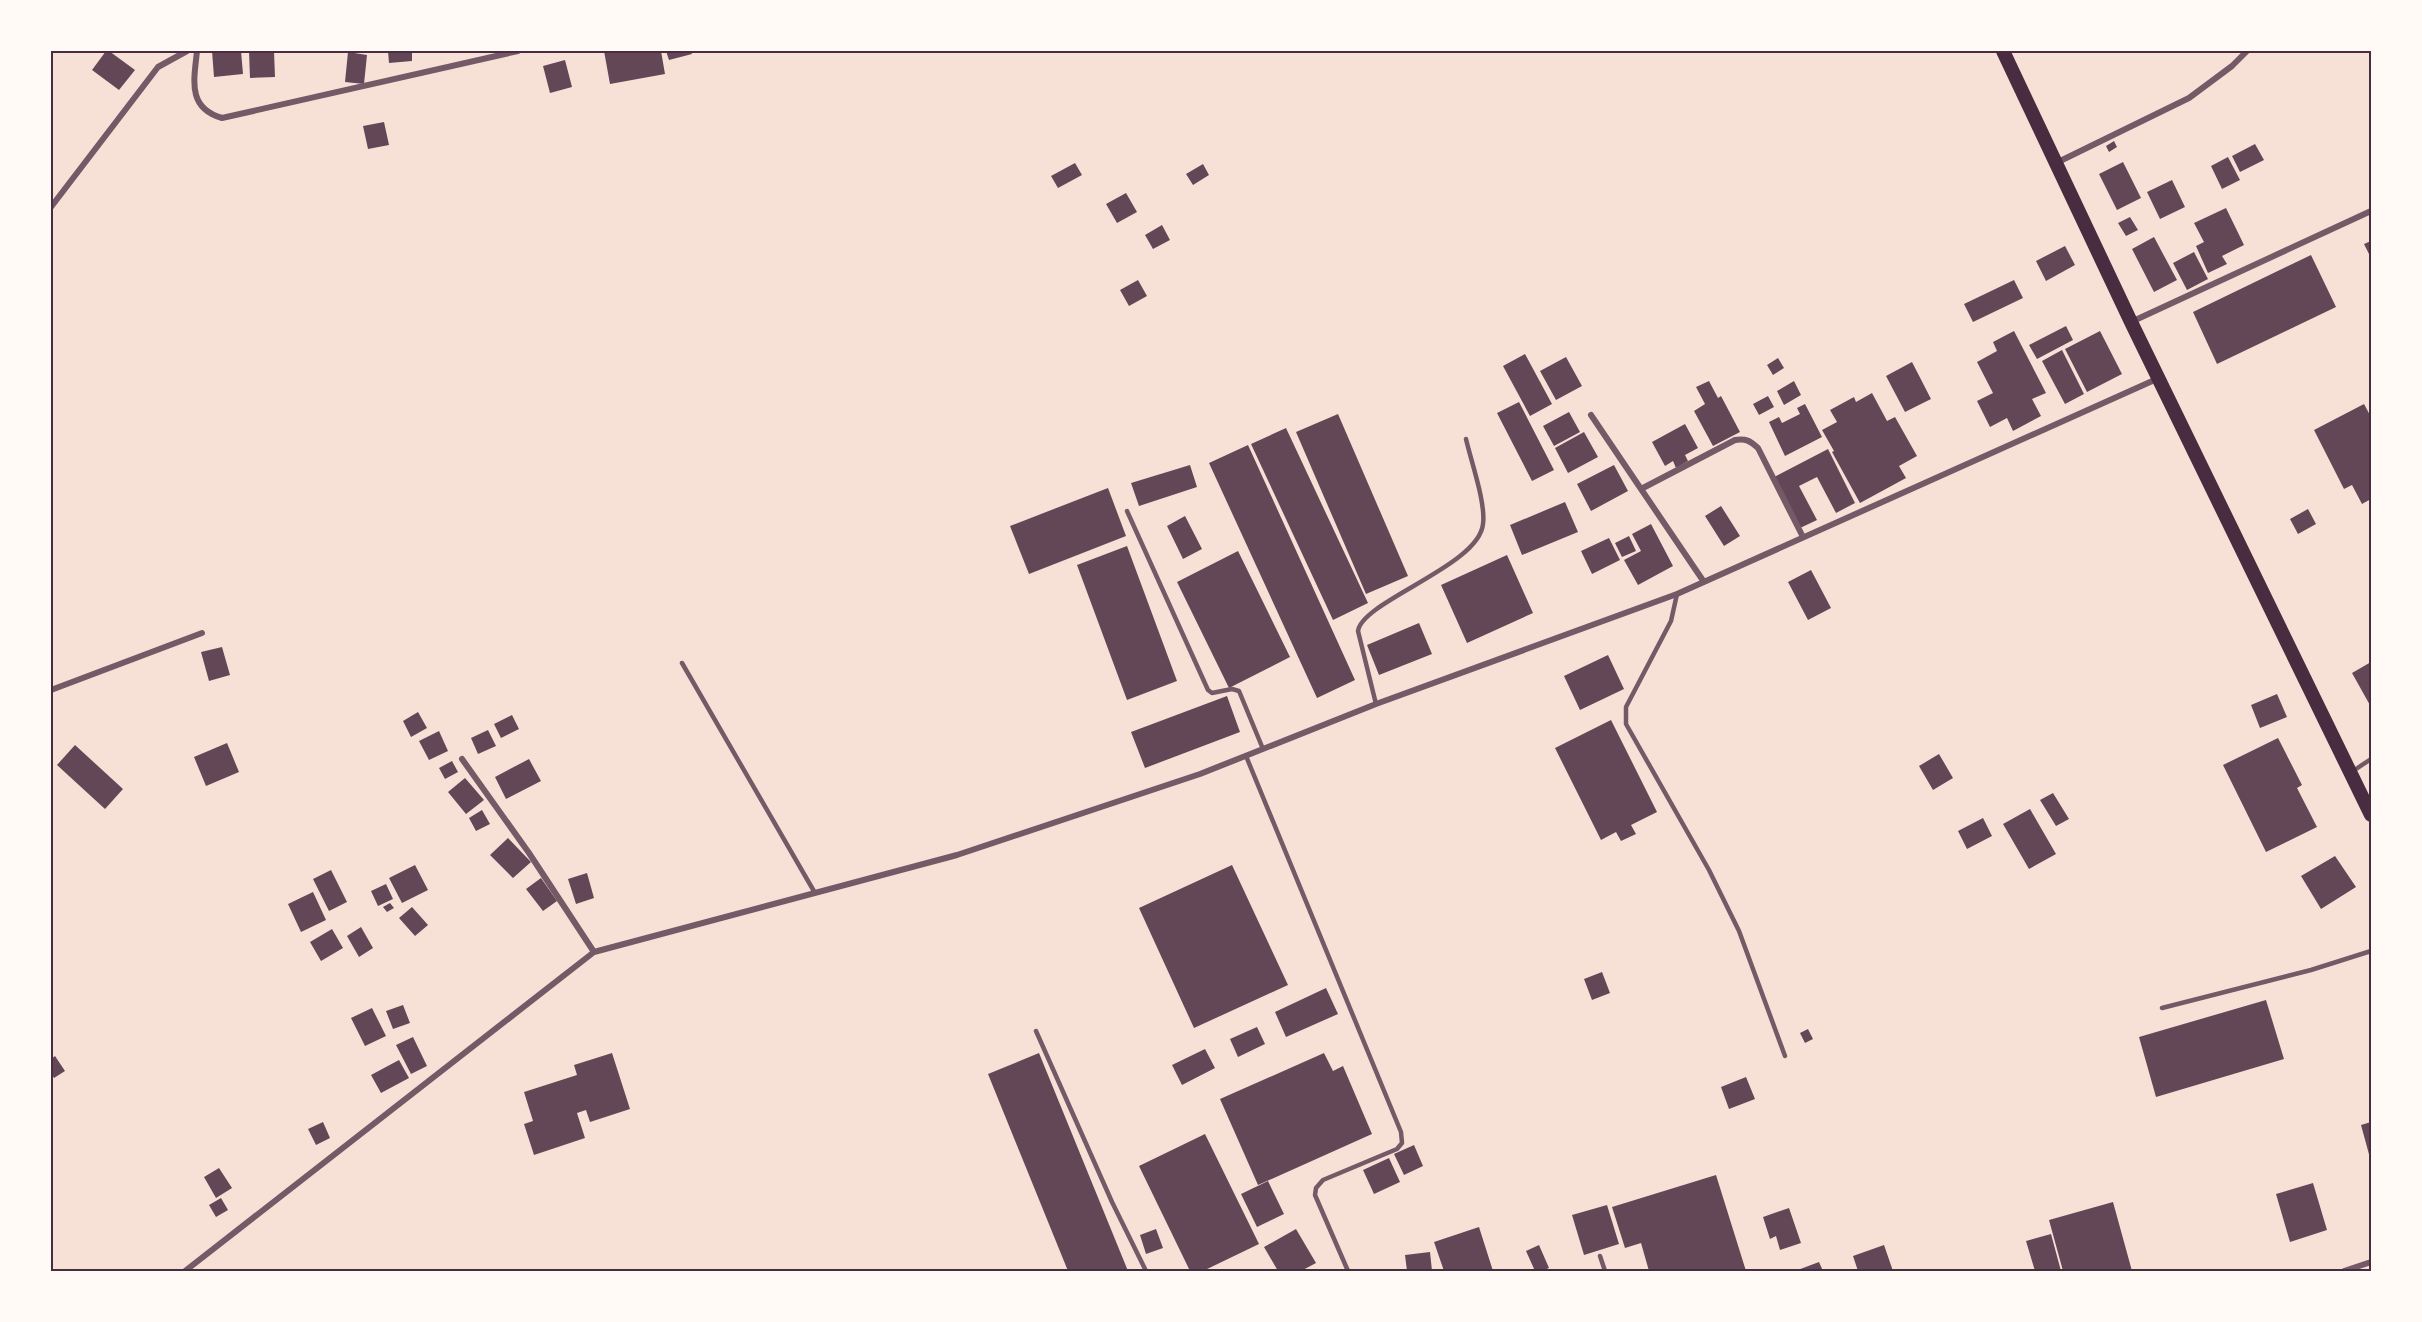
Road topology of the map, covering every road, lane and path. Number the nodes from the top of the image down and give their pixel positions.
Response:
1 (187, 51) edge
2 (197, 51) edge
3 (518, 51) edge
4 (2003, 51) edge
5 (2247, 51) edge
6 (2055, 163) junction
7 (51, 207) edge
8 (2371, 211) edge
9 (2130, 322) junction
10 (2159, 378) junction
11 (1591, 415) dead end
12 (1466, 439) dead end
13 (1641, 489) junction
14 (1127, 511) dead end
15 (1803, 537) junction
16 (1704, 582) junction
17 (1677, 594) junction
18 (202, 633) dead end
19 (682, 663) dead end
20 (51, 690) edge
21 (1376, 704) junction
22 (1263, 749) junction
23 (1246, 756) junction
24 (462, 759) dead end
25 (2371, 759) edge
26 (2350, 773) junction
27 (2371, 816) edge
28 (815, 893) junction
29 (2371, 951) edge
30 (594, 952) junction
31 (2162, 1008) dead end
32 (1036, 1031) dead end
33 (1785, 1056) dead end
34 (1600, 1256) dead end
35 (2371, 1262) edge
36 (185, 1271) edge
37 (1146, 1271) edge
38 (1348, 1271) edge
39 (1605, 1271) edge
40 (2344, 1271) edge

1 - 7 street
2 - 3 street
4 - 6 main road
5 - 6 street
6 - 9 main road
8 - 9 street
9 - 10 main road
10 - 15 street
10 - 26 main road
11 - 13 street
12 - 21 lane
13 - 15 street
13 - 16 street
14 - 22 lane
15 - 16 street
16 - 17 street
17 - 21 street
17 - 33 lane
18 - 20 street
19 - 28 lane
21 - 22 street
22 - 23 street
23 - 28 street
23 - 38 lane
24 - 30 street
25 - 26 lane
26 - 27 main road
28 - 30 street
29 - 31 lane
30 - 36 street
32 - 37 lane
34 - 39 lane
35 - 40 street

